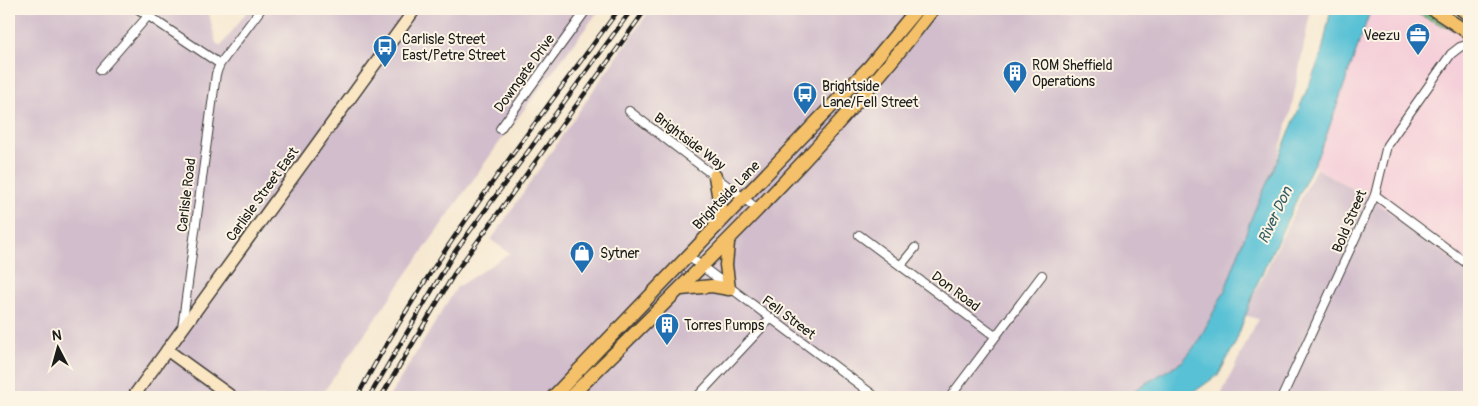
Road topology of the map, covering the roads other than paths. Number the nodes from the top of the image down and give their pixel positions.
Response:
1 (138, 9) edge
2 (261, 9) edge
3 (415, 9) edge
4 (587, 9) edge
5 (917, 9) edge
6 (933, 9) edge
7 (1432, 9) edge
8 (1461, 9) edge
9 (1469, 15) edge
10 (148, 16) junction
11 (1469, 32) edge
12 (1469, 44) edge
13 (220, 64) junction
14 (101, 70) dead end
15 (629, 111) dead end
16 (500, 129) dead end
17 (715, 176) junction
18 (1375, 195) junction
19 (744, 198) junction
20 (759, 210) junction
21 (715, 229) junction
22 (859, 234) dead end
23 (728, 242) junction
24 (915, 248) dead end
25 (688, 256) junction
26 (901, 265) junction
27 (1469, 265) edge
28 (703, 268) junction
29 (1042, 274) dead end
30 (729, 288) junction
31 (681, 289) junction
32 (770, 319) junction
33 (182, 329) junction
34 (995, 336) junction
35 (167, 350) junction
36 (1285, 396) edge
37 (133, 397) edge
38 (232, 397) edge
39 (553, 397) edge
40 (570, 397) edge
41 (697, 397) edge
42 (876, 397) edge
43 (950, 397) edge

1 - 10 street
2 - 13 street, Carlisle Road
3 - 33 main road, Carlisle Street East
4 - 16 street, Downgate Drive
5 - 19 main road, Brightside Lane
6 - 20 main road
7 - 11 main road
8 - 9 main road
10 - 13 street
10 - 14 street
12 - 18 street, Bold Street
13 - 33 street, Carlisle Road
15 - 17 street, Brightside Way
17 - 19 street, Brightside Way
17 - 21 main road
18 - 27 street
18 - 36 street, Bold Street
19 - 20 street, Brightside Way
19 - 21 main road, Brightside Lane
20 - 23 main road
21 - 25 main road, Brightside Lane
22 - 26 street, Don Road
23 - 28 main road
23 - 30 main road
24 - 26 street
25 - 28 street, Fell Street
25 - 39 main road, Brightside Lane
26 - 34 street, Don Road
28 - 30 street, Fell Street
28 - 31 main road
29 - 34 street
30 - 31 main road
30 - 32 street, Fell Street
31 - 40 main road
32 - 41 street
32 - 42 street, Fell Street
33 - 35 main road, Carlisle Street East
34 - 43 street
35 - 37 main road, Carlisle Street East
35 - 38 main road

